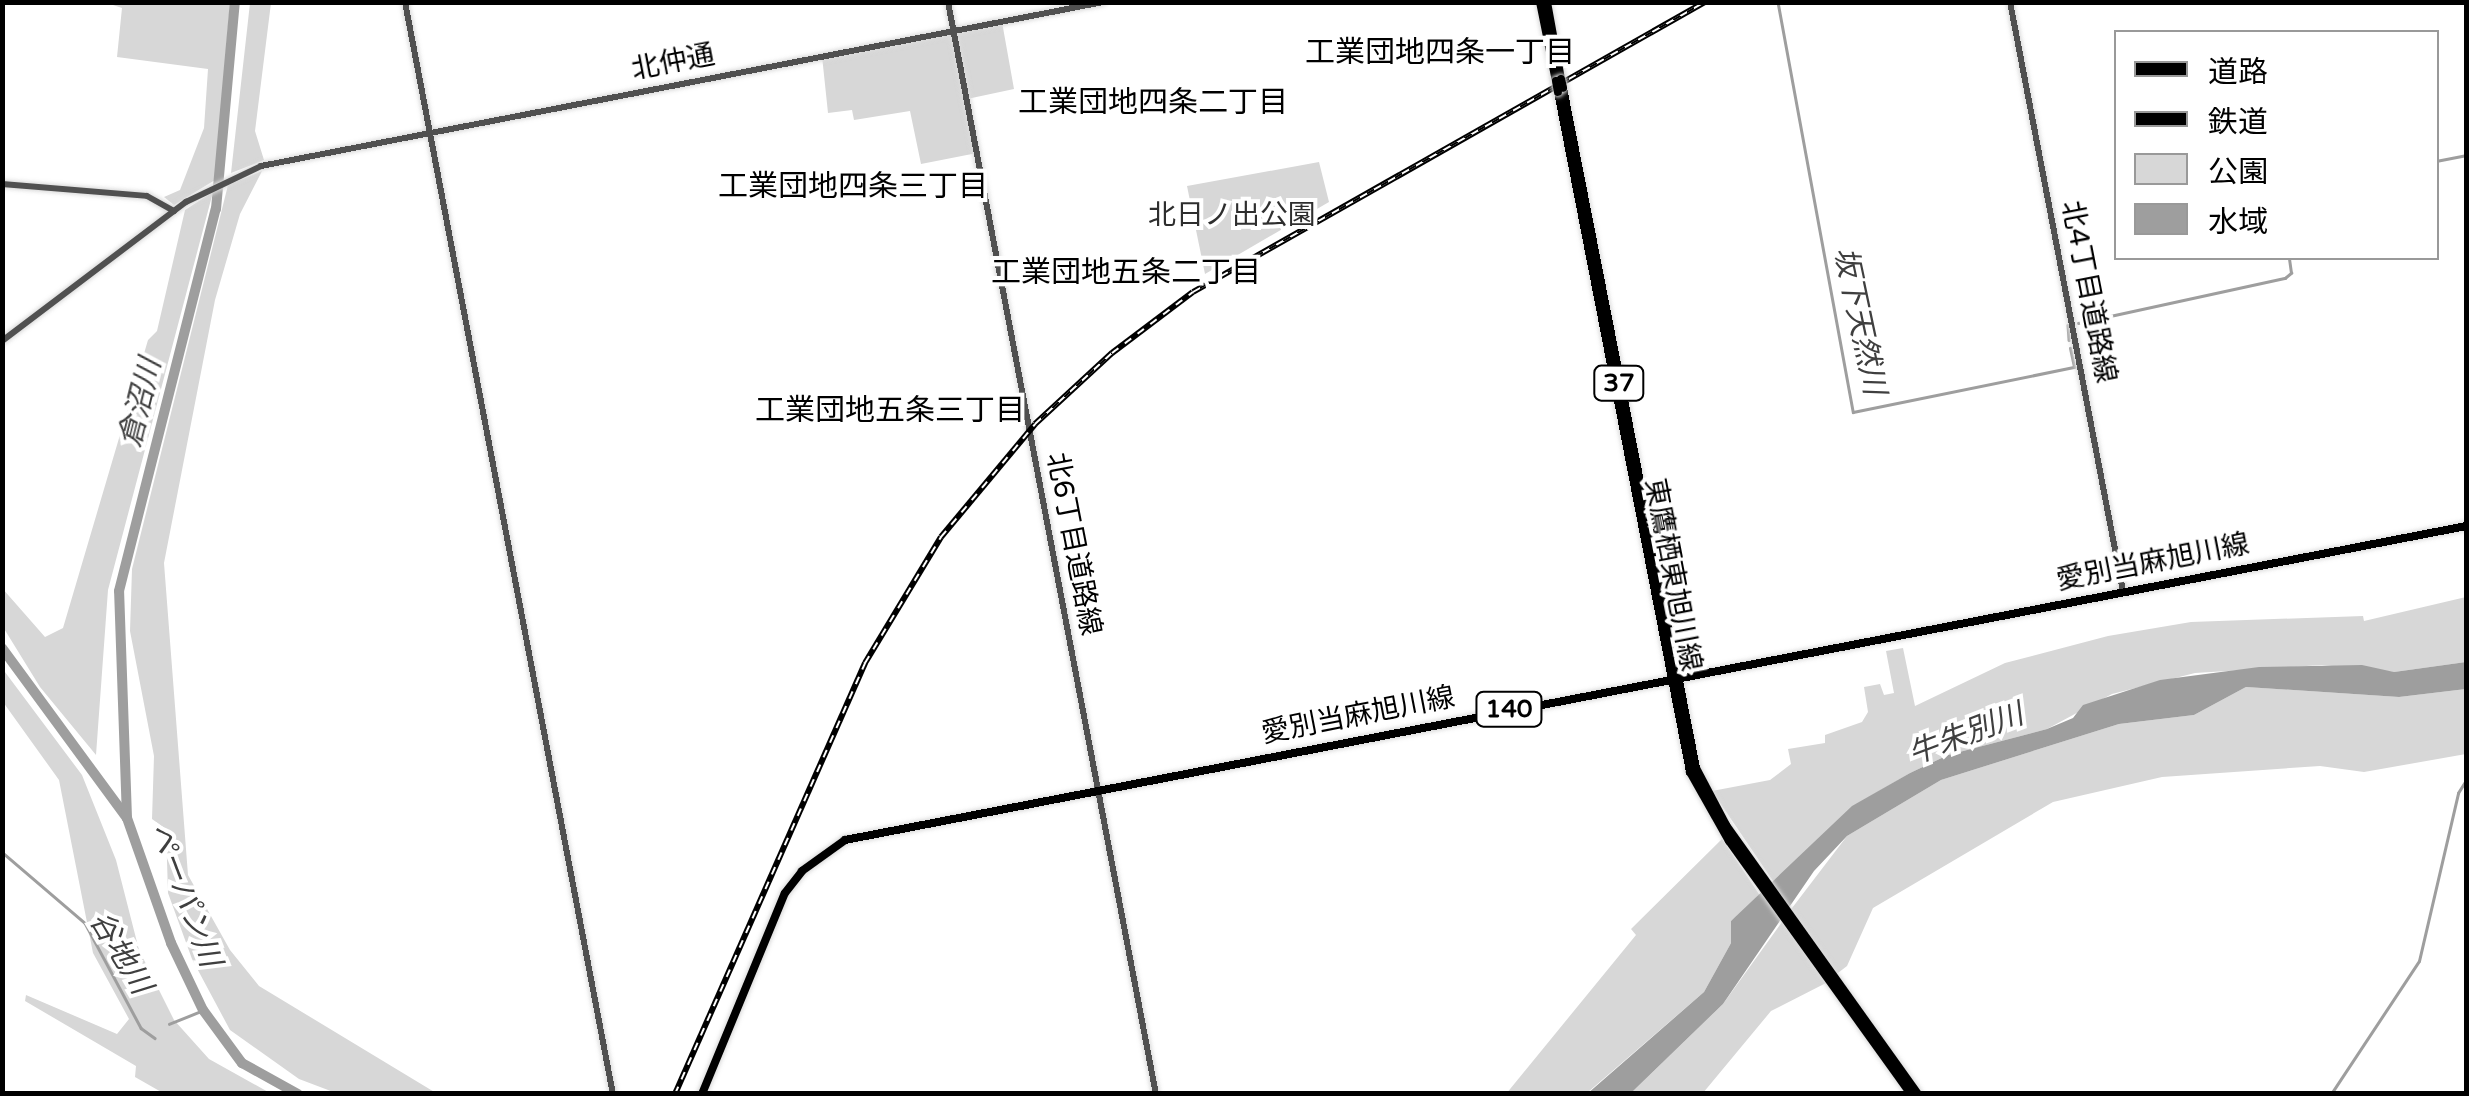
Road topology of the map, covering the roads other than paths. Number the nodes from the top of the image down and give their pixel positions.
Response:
1 (405, 2) edge
2 (948, 2) edge
3 (1104, 2) edge
4 (1544, 2) edge
5 (2010, 2) edge
6 (954, 31) junction
7 (430, 130) junction
8 (2, 184) edge
9 (174, 211) junction
10 (2, 340) edge
11 (2466, 526) edge
12 (2123, 591) junction
13 (1673, 678) junction
14 (1098, 787) junction
15 (614, 1094) edge
16 (702, 1094) edge
17 (1156, 1094) edge
18 (1915, 1094) edge

1 - 7 street
2 - 6 street, 北6丁目道路線
3 - 6 street, 北仲通
4 - 13 main road, 東鷹栖東旭川線 / 37
5 - 12 street, 北4丁目道路線
6 - 7 street, 北仲通
6 - 14 street, 北6丁目道路線
7 - 9 street, 北仲通
7 - 15 street
8 - 9 street
9 - 10 street, 北仲通
11 - 12 main road, 愛別当麻旭川線 / 140
12 - 13 main road, 愛別当麻旭川線 / 140
13 - 14 main road, 愛別当麻旭川線 / 140
13 - 18 main road, 東鷹栖東旭川線 / 37
14 - 16 main road, 愛別当麻旭川線 / 140
14 - 17 street, 北6丁目道路線

